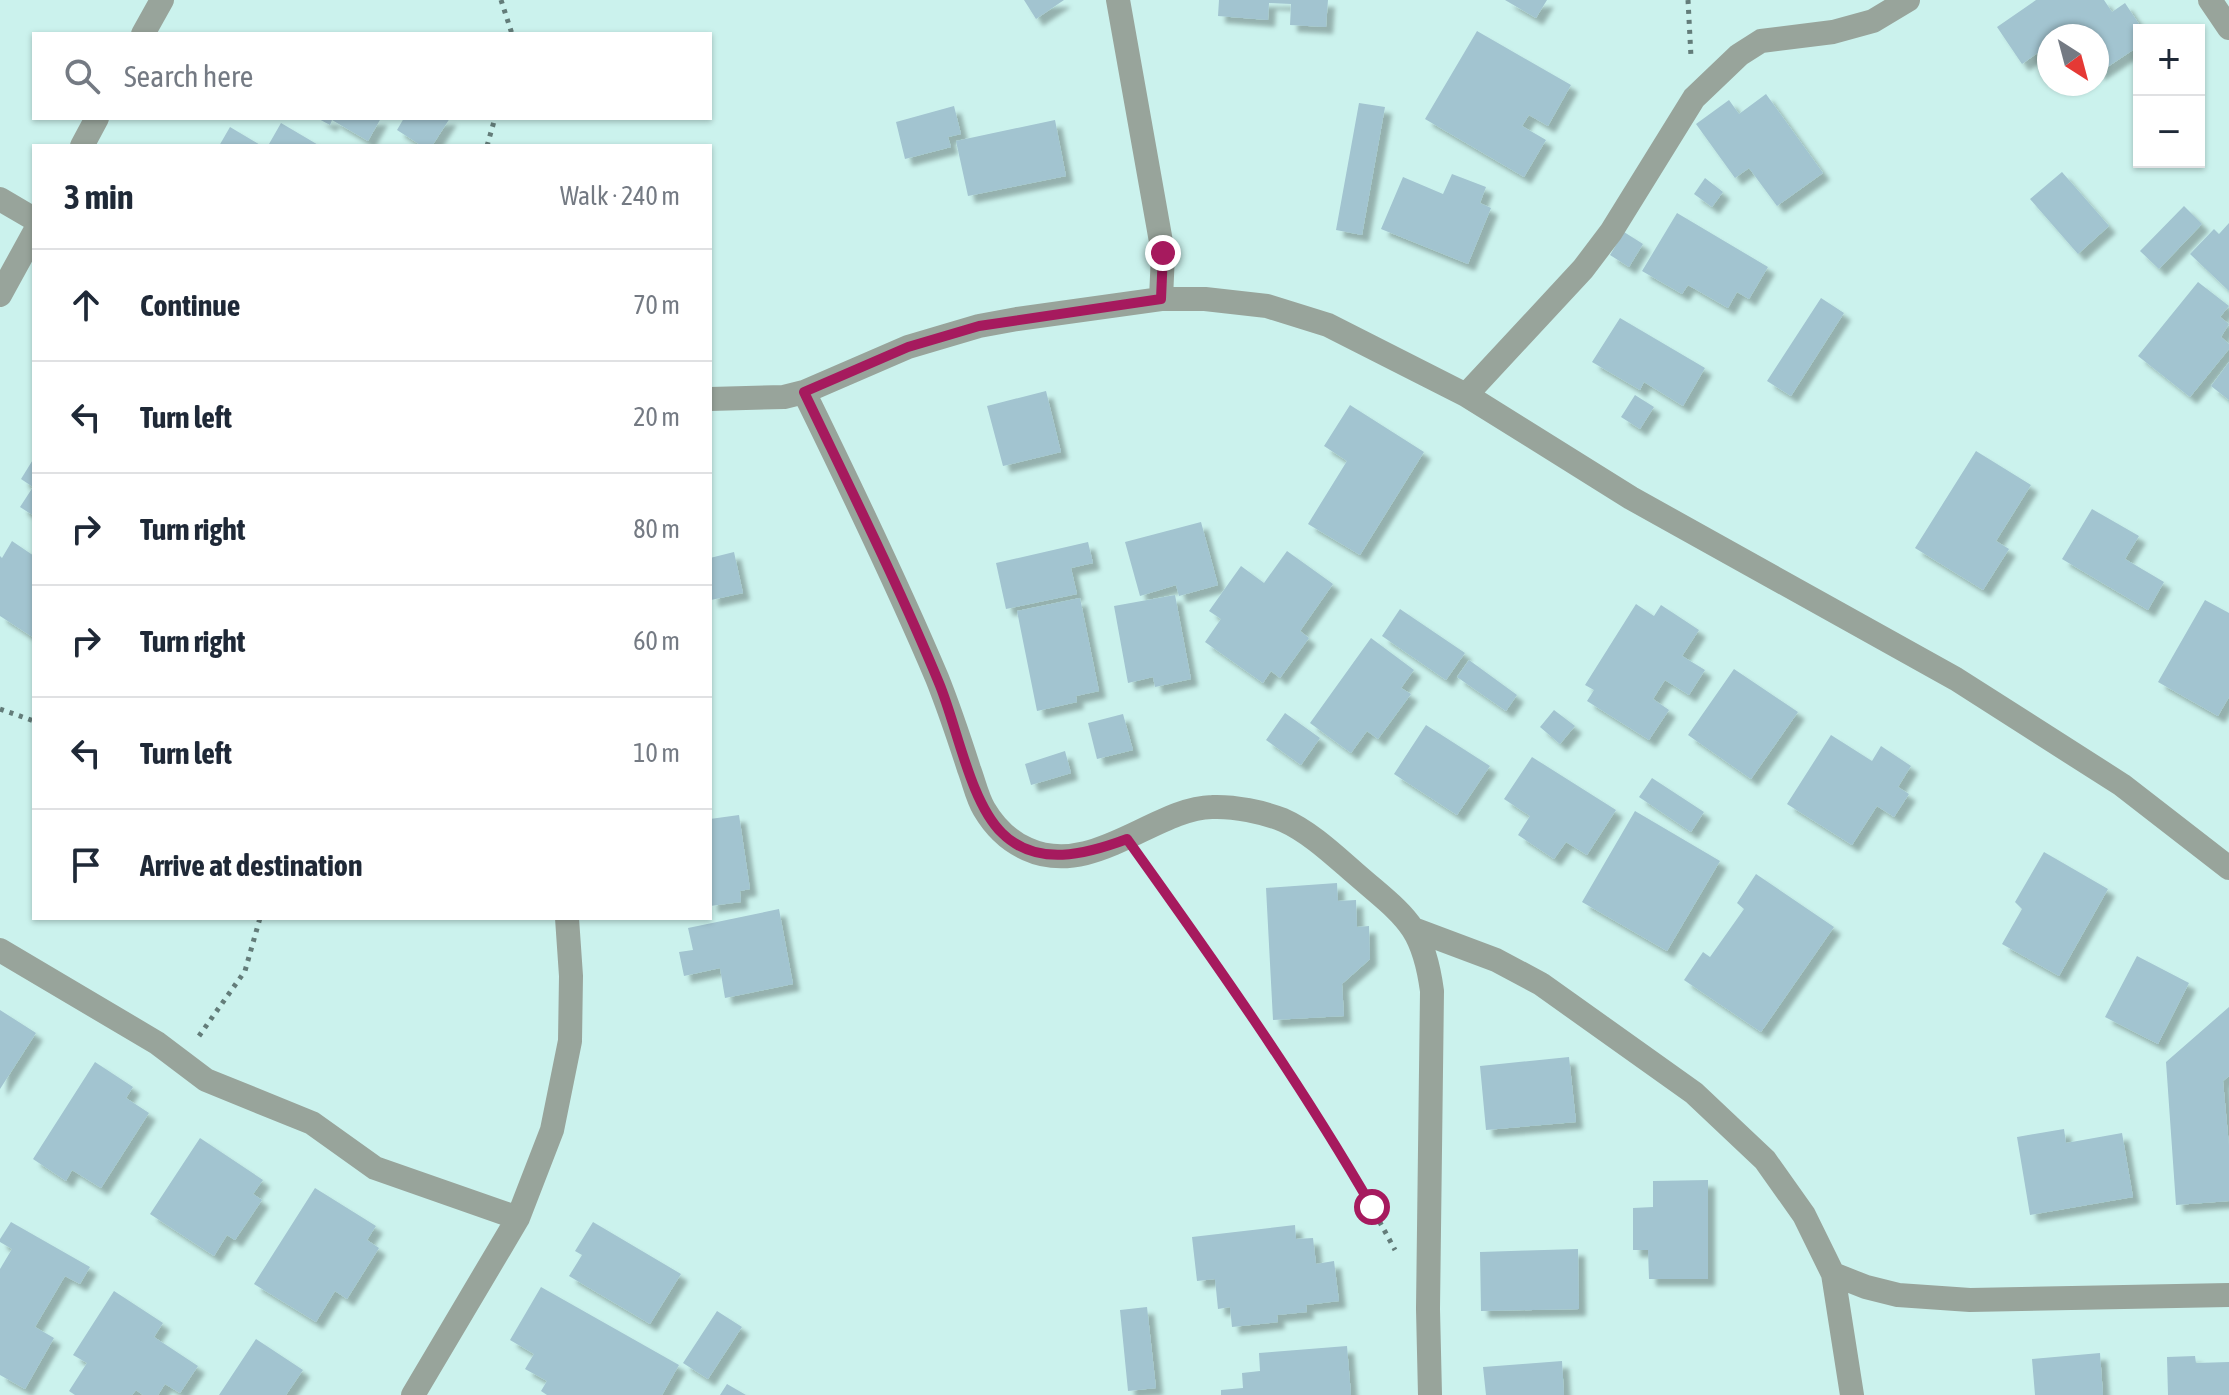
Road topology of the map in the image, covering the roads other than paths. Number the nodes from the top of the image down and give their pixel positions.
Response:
1 (162, 0) edge
2 (1118, 0) edge
3 (1908, 0) edge
4 (2210, 0) edge
5 (2229, 28) edge
6 (144, 32) edge
7 (96, 120) edge
8 (83, 144) edge
9 (0, 199) edge
10 (32, 218) edge
11 (32, 237) edge
12 (0, 295) edge
13 (1161, 299) junction
14 (804, 392) junction
15 (1466, 395) junction
16 (712, 399) edge
17 (2229, 868) edge
18 (567, 920) edge
19 (1416, 930) junction
20 (0, 950) edge
21 (518, 1218) junction
22 (1833, 1274) junction
23 (2229, 1295) edge
24 (413, 1395) edge
25 (1430, 1395) edge
26 (1852, 1395) edge

1 - 6 street
2 - 13 street
3 - 15 street
4 - 5 street
7 - 8 street
9 - 10 street
11 - 12 street
13 - 14 street
13 - 15 street
14 - 16 street
14 - 19 street
15 - 17 street
18 - 21 street
19 - 22 street
19 - 25 street
20 - 21 street
21 - 24 street
22 - 23 street
22 - 26 street

